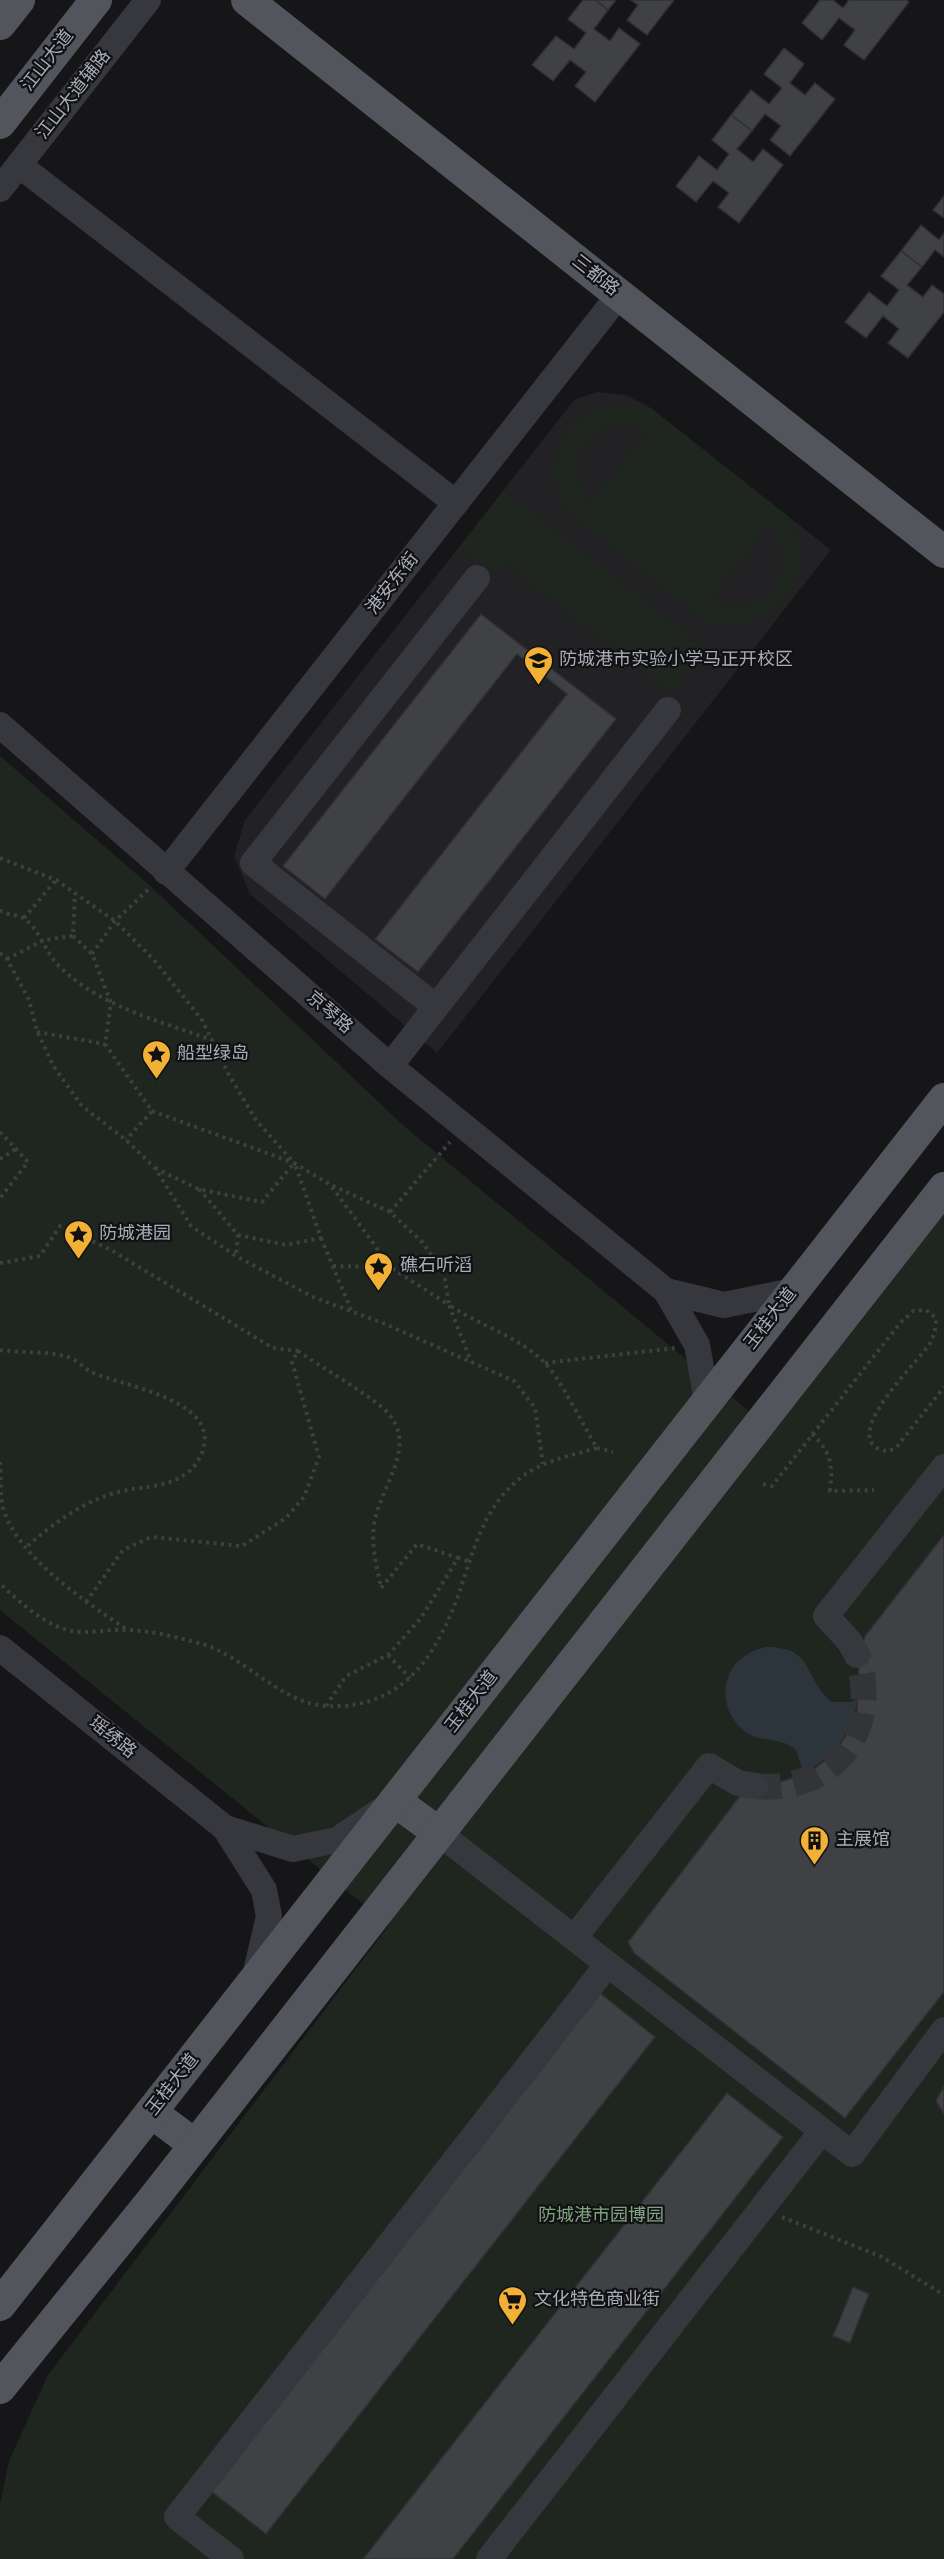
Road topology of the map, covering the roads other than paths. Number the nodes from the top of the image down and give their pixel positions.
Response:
1 (19, 0) edge
2 (96, 0) edge
3 (148, 0) edge
4 (247, 0) edge
5 (0, 24) edge
6 (0, 123) edge
7 (19, 165) junction
8 (0, 189) edge
9 (619, 295) junction
10 (456, 503) junction
11 (944, 552) edge
12 (477, 578) dead end
13 (669, 710) dead end
14 (0, 725) edge
15 (166, 872) junction
16 (436, 1007) junction
17 (390, 1066) junction
18 (938, 1120) edge
19 (944, 1188) edge
20 (666, 1291) junction
21 (793, 1291) junction
22 (707, 1401) junction
23 (944, 1467) edge
24 (0, 1648) edge
25 (857, 1655) tunnel mouth
26 (755, 1786) tunnel mouth
27 (394, 1801) junction
28 (225, 1828) junction
29 (439, 1833) junction
30 (574, 1938) junction
31 (608, 1964) junction
32 (254, 1980) junction
33 (944, 2030) edge
34 (151, 2112) junction
35 (822, 2131) junction
36 (195, 2145) junction
37 (0, 2305) edge
38 (2, 2388) edge
39 (231, 2559) edge
40 (489, 2559) edge

1 - 5 main road
2 - 6 main road, 江山大道
3 - 7 street, 江山大道辅路
4 - 9 main road, 三都路
7 - 8 street, 江山大道辅路
7 - 10 street
9 - 10 street, 港安东街
9 - 11 main road, 三都路
10 - 15 street, 港安东街
12 - 16 street
13 - 16 street
14 - 15 street, 京琴路
15 - 17 street, 京琴路
16 - 17 street
17 - 20 street, 京琴路
18 - 21 main road, 玉桂大道
19 - 29 main road
20 - 21 street
20 - 22 street
21 - 22 main road, 玉桂大道
22 - 27 main road, 玉桂大道
23 - 25 street
24 - 28 street, 瑶绣路
26 - 30 street
27 - 28 street
27 - 29 main road
27 - 32 main road, 玉桂大道
28 - 32 street
29 - 30 street
29 - 36 main road
30 - 31 street
31 - 35 street
31 - 39 street
32 - 34 main road, 玉桂大道
33 - 35 street
34 - 36 main road
34 - 37 main road, 玉桂大道
35 - 40 street
36 - 38 main road

